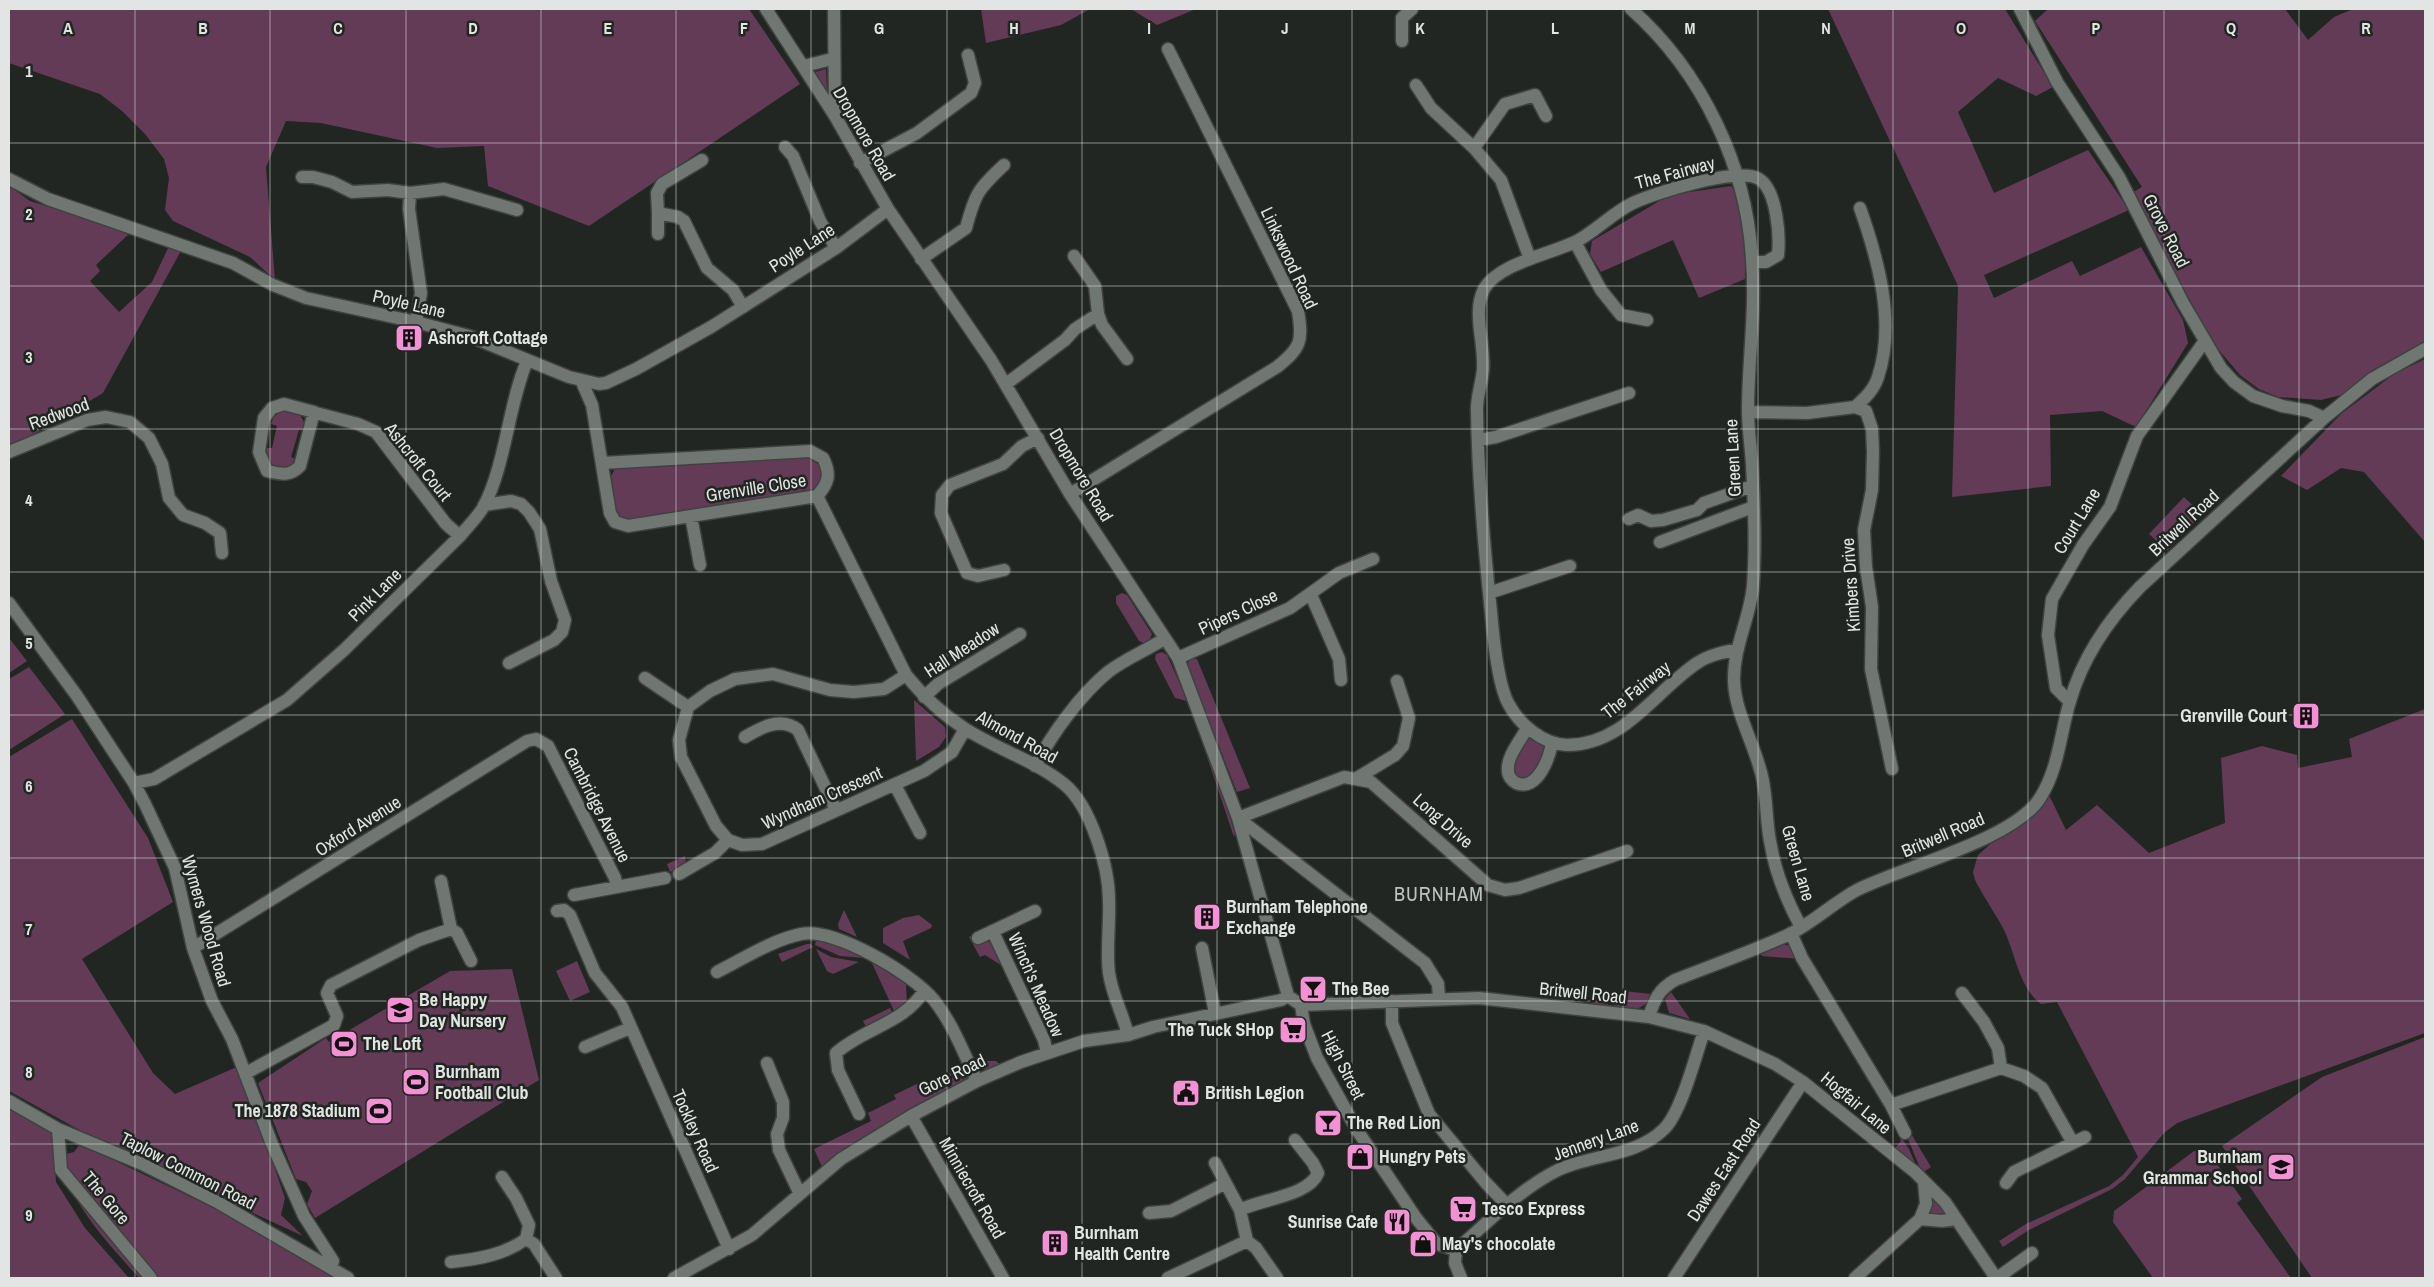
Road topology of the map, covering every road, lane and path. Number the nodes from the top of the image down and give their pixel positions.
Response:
1 (766, 9) edge
2 (834, 9) edge
3 (1412, 9) edge
4 (2020, 9) edge
5 (1639, 11) edge
6 (1402, 41) dead end
7 (1168, 49) dead end
8 (968, 54) dead end
9 (832, 59) junction
10 (804, 66) junction
11 (1416, 85) dead end
12 (835, 116) junction
13 (1546, 116) dead end
14 (785, 147) dead end
15 (1474, 148) junction
16 (702, 160) dead end
17 (860, 163) junction
18 (1004, 165) dead end
19 (1736, 175) junction
20 (302, 177) dead end
21 (9, 180) edge
22 (410, 192) junction
23 (1860, 208) dead end
24 (888, 209) junction
25 (517, 210) dead end
26 (658, 213) junction
27 (658, 234) dead end
28 (1575, 242) junction
29 (836, 248) junction
30 (1074, 256) dead end
31 (921, 259) junction
32 (1530, 259) junction
33 (1752, 262) junction
34 (743, 307) junction
35 (1098, 314) junction
36 (1646, 320) dead end
37 (416, 322) junction
38 (2204, 342) junction
39 (2425, 348) edge
40 (1127, 359) dead end
41 (527, 361) junction
42 (581, 380) junction
43 (599, 384) junction
44 (1006, 384) junction
45 (1629, 393) dead end
46 (592, 405) junction
47 (1855, 407) junction
48 (314, 412) junction
49 (1748, 412) junction
50 (2324, 418) junction
51 (1038, 438) junction
52 (1479, 440) junction
53 (9, 452) edge
54 (602, 462) junction
55 (1752, 486) junction
56 (1070, 494) junction
57 (817, 496) junction
58 (484, 505) junction
59 (1753, 507) junction
60 (691, 516) junction
61 (1629, 519) dead end
62 (460, 536) junction
63 (1660, 542) dead end
64 (222, 553) dead end
65 (1374, 559) dead end
66 (700, 565) dead end
67 (1570, 566) dead end
68 (1004, 570) dead end
69 (1489, 593) junction
70 (1311, 595) junction
71 (9, 603) edge
72 (1020, 634) dead end
73 (1164, 639) junction
74 (1738, 649) junction
75 (1178, 658) junction
76 (509, 664) dead end
77 (906, 675) junction
78 (645, 678) dead end
79 (1341, 680) dead end
80 (1397, 681) dead end
81 (924, 697) junction
82 (2070, 702) junction
83 (688, 707) junction
84 (1527, 728) junction
85 (965, 729) junction
86 (745, 737) dead end
87 (542, 741) joint
88 (1552, 743) junction
89 (1034, 766) junction
90 (1892, 769) dead end
91 (1357, 778) junction
92 (154, 779) junction
93 (134, 783) junction
94 (895, 785) junction
95 (145, 804) junction
96 (836, 810) junction
97 (1238, 818) junction
98 (920, 834) dead end
99 (1262, 838) junction
100 (728, 840) junction
101 (1246, 844) junction
102 (1627, 851) dead end
103 (679, 874) dead end
104 (665, 878) dead end
105 (441, 881) dead end
106 (617, 887) junction
107 (574, 895) dead end
108 (557, 911) dead end
109 (1035, 911) dead end
110 (451, 929) junction
111 (1796, 930) junction
112 (993, 932) junction
113 (978, 938) dead end
114 (193, 948) junction
115 (1200, 956) dead end
116 (471, 961) dead end
117 (717, 972) dead end
118 (924, 991) junction
119 (1962, 993) dead end
120 (1288, 996) junction
121 (1439, 998) junction
122 (1392, 1001) junction
123 (1301, 1005) junction
124 (1214, 1013) junction
125 (1649, 1017) junction
126 (630, 1028) junction
127 (1704, 1031) junction
128 (1128, 1035) junction
129 (584, 1047) dead end
130 (1046, 1053) junction
131 (767, 1063) dead end
132 (2001, 1068) junction
133 (246, 1073) junction
134 (977, 1081) junction
135 (1803, 1082) junction
136 (9, 1101) edge
137 (1891, 1105) junction
138 (859, 1114) dead end
139 (911, 1116) junction
140 (58, 1129) junction
141 (1905, 1133) dead end
142 (2085, 1137) dead end
143 (1295, 1140) dead end
144 (2073, 1143) junction
145 (1215, 1163) dead end
146 (502, 1177) dead end
147 (1924, 1181) junction
148 (2006, 1183) dead end
149 (1224, 1184) junction
150 (800, 1192) junction
151 (1507, 1205) junction
152 (1240, 1210) junction
153 (1149, 1213) dead end
154 (1920, 1219) junction
155 (1956, 1219) junction
156 (526, 1239) junction
157 (1247, 1241) junction
158 (729, 1249) junction
159 (1456, 1250) junction
160 (2032, 1252) dead end
161 (451, 1262) dead end
162 (331, 1268) junction
163 (151, 1278) edge
164 (348, 1278) edge
165 (556, 1278) edge
166 (674, 1278) edge
167 (1003, 1278) edge
168 (1168, 1278) edge
169 (1277, 1278) edge
170 (1461, 1278) edge
171 (1674, 1278) edge
172 (1854, 1278) edge
173 (1997, 1278) edge

1 - 10 street, Dropmore Road
2 - 9 street
3 - 6 street
4 - 38 street, Grove Road
5 - 19 street, Green Lane
7 - 56 street, Linkswood Road
8 - 17 street
9 - 10 street
9 - 12 street
10 - 12 street, Dropmore Road
11 - 15 street
12 - 17 street, Dropmore Road
13 - 15 street
14 - 29 street
15 - 32 street
16 - 26 street
17 - 24 street, Dropmore Road
18 - 31 street
19 - 28 street, The Fairway
19 - 33 street, Green Lane
19 - 33 street
20 - 22 street
21 - 37 street, Poyle Lane
22 - 25 street
22 - 37 street
23 - 47 street
24 - 29 street, Poyle Lane
24 - 31 street, Dropmore Road
26 - 27 street
26 - 34 street
28 - 32 street, The Fairway
28 - 36 street
29 - 34 street, Poyle Lane
30 - 35 street
31 - 44 street, Dropmore Road
32 - 52 street, The Fairway
33 - 49 street, Green Lane
34 - 43 street, Poyle Lane
35 - 40 street
35 - 44 street
37 - 41 street, Poyle Lane
38 - 50 street, Grove Road
38 - 82 street, Court Lane
39 - 50 street, Britwell Road
41 - 42 street, Poyle Lane
41 - 58 street, Pink Lane
42 - 43 street, Poyle Lane
42 - 46 street, Grenville Close
43 - 46 street, Grenville Close
44 - 51 street, Dropmore Road
45 - 52 street
46 - 54 street, Grenville Close
47 - 49 street
47 - 90 street, Kimbers Drive
48 - 48 street, Ashcroft Court
48 - 62 street, Ashcroft Court
49 - 55 street, Green Lane
50 - 82 street, Britwell Road
51 - 56 street, Dropmore Road
51 - 68 street
52 - 69 street, The Fairway
53 - 64 street, Redwood
54 - 57 street, Grenville Close
54 - 60 street, Grenville Close
55 - 59 street, Green Lane
55 - 61 street
56 - 73 street, Dropmore Road
57 - 60 street, Grenville Close
57 - 77 street, Almond Road
58 - 62 street, Pink Lane
58 - 76 street
59 - 63 street
59 - 74 street, Green Lane
60 - 66 street
62 - 92 street, Pink Lane
65 - 70 street, Pipers Close
67 - 69 street
69 - 84 street, The Fairway
70 - 75 street, Pipers Close
70 - 79 street
71 - 93 street, Wymers Wood Road
72 - 81 street, Hall Meadow
73 - 75 street, Dropmore Road
73 - 89 street
74 - 88 street, The Fairway
74 - 111 street, Green Lane
75 - 97 street, Dropmore Road
77 - 81 street, Almond Road
77 - 83 street
78 - 83 street
80 - 91 street
81 - 85 street, Almond Road
82 - 111 street, Britwell Road
83 - 100 street
84 - 88 street, The Fairway
84 - 88 street
85 - 89 street, Almond Road
85 - 94 street, Wyndham Crescent
86 - 96 street
87 - 106 street, Cambridge Avenue
87 - 114 street, Oxford Avenue
89 - 128 street, Almond Road
91 - 97 street
91 - 102 street, Long Drive
92 - 93 street, Pink Lane
92 - 95 street
93 - 95 street, Wymers Wood Road
94 - 96 street, Wyndham Crescent
94 - 98 street
95 - 114 street, Wymers Wood Road
96 - 100 street, Wyndham Crescent
97 - 99 street
97 - 101 street, Dropmore Road
99 - 101 street
99 - 121 street
100 - 103 street
101 - 120 street, Dropmore Road
104 - 106 street
105 - 110 street
106 - 107 street
108 - 126 street, Tockley Road
109 - 112 street, Winch's Meadow
110 - 116 street
110 - 133 street
111 - 125 street, Britwell Road
111 - 137 street, Green Lane
112 - 113 street, Winch's Meadow
112 - 130 street, Winch's Meadow
114 - 133 street, Wymers Wood Road
115 - 124 street
117 - 118 street
118 - 134 street
118 - 138 street
119 - 132 street
120 - 123 street
120 - 124 street, Gore Road
121 - 122 street, Britwell Road
121 - 125 street, Britwell Road
122 - 123 street, Britwell Road
122 - 151 street
123 - 159 street, High Street
124 - 128 street, Gore Road
125 - 127 street, Hogfair Lane
126 - 129 street
126 - 158 street, Tockley Road
127 - 135 street, Hogfair Lane
127 - 151 street, Jennery Lane
128 - 130 street, Gore Road
130 - 134 street, Gore Road
131 - 150 street
132 - 137 street
132 - 144 street
133 - 162 street, Wymers Wood Road
134 - 139 street, Gore Road
135 - 147 street, Hogfair Lane
135 - 171 street, Dawes East Road
136 - 140 street, Taplow Common Road
137 - 141 street, Green Lane
139 - 150 street, Gore Road
139 - 167 street, Minniecroft Road
140 - 162 street, Taplow Common Road
140 - 163 street, The Gore
142 - 144 street
143 - 152 street
144 - 148 street
145 - 149 street
146 - 156 street
147 - 154 street
147 - 155 street, Hogfair Lane
149 - 152 street
149 - 153 street
150 - 158 street, Gore Road
151 - 159 street, Jennery Lane
152 - 157 street
154 - 155 street
154 - 172 street
155 - 173 street, Hogfair Lane
156 - 161 street
156 - 165 street
157 - 168 street
157 - 169 street
158 - 166 street, Gore Road
159 - 170 street
160 - 173 street
162 - 164 street, Taplow Common Road

